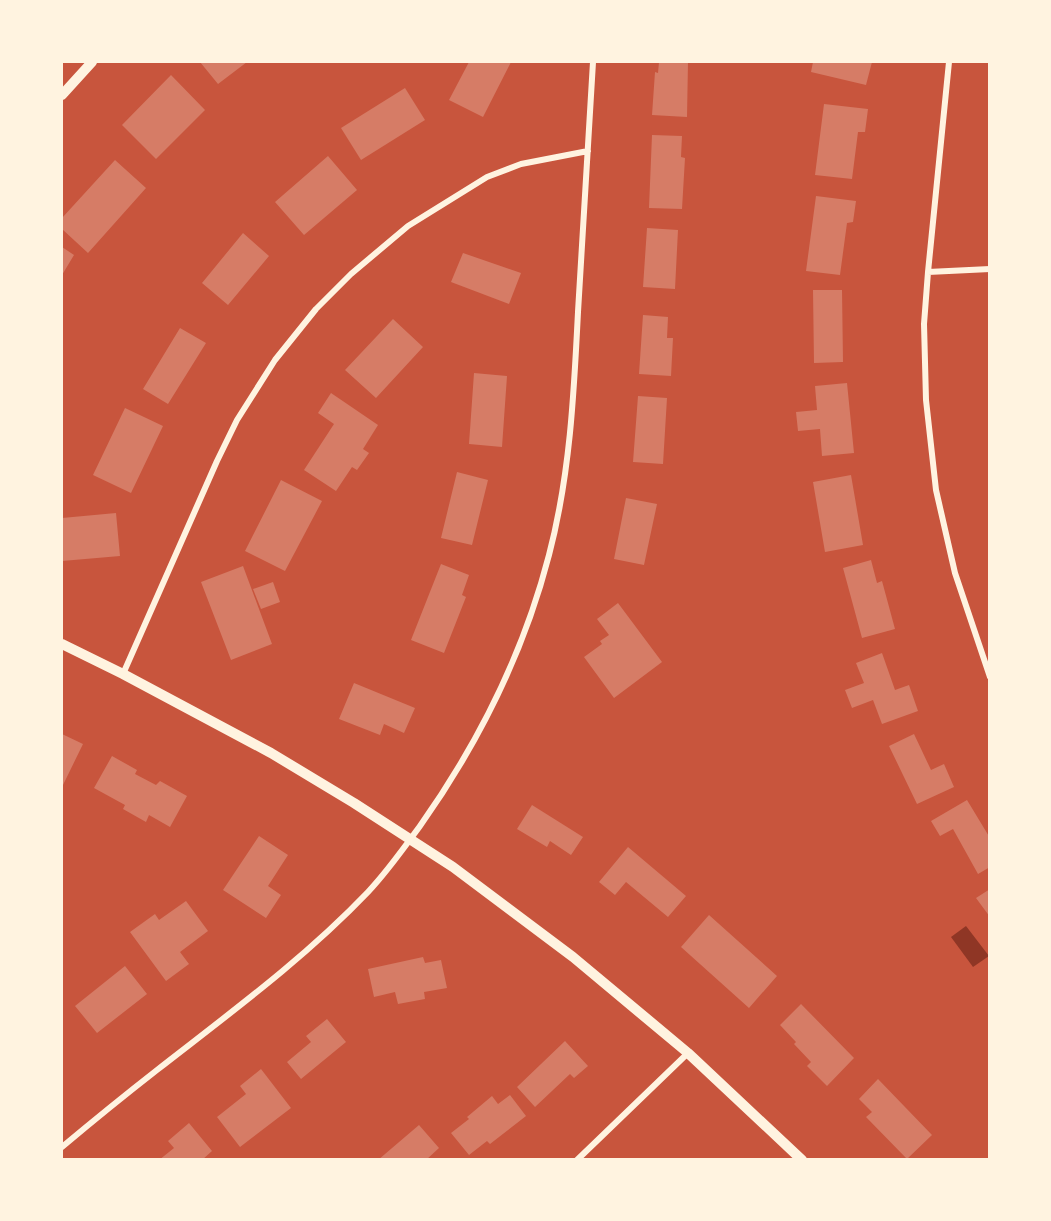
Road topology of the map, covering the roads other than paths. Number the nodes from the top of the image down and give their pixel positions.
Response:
1 (92, 62) edge
2 (593, 62) edge
3 (949, 62) edge
4 (62, 95) edge
5 (588, 151) junction
6 (990, 269) edge
7 (928, 272) junction
8 (62, 644) edge
9 (123, 674) junction
10 (990, 677) edge
11 (411, 839) junction
12 (687, 1053) junction
13 (62, 1147) edge
14 (578, 1160) edge
15 (802, 1160) edge

1 - 4 street
2 - 5 street
3 - 7 street
5 - 9 street
5 - 11 street
6 - 7 street
7 - 10 street
8 - 9 street
9 - 11 street
11 - 12 street
11 - 13 street
12 - 14 street
12 - 15 street

